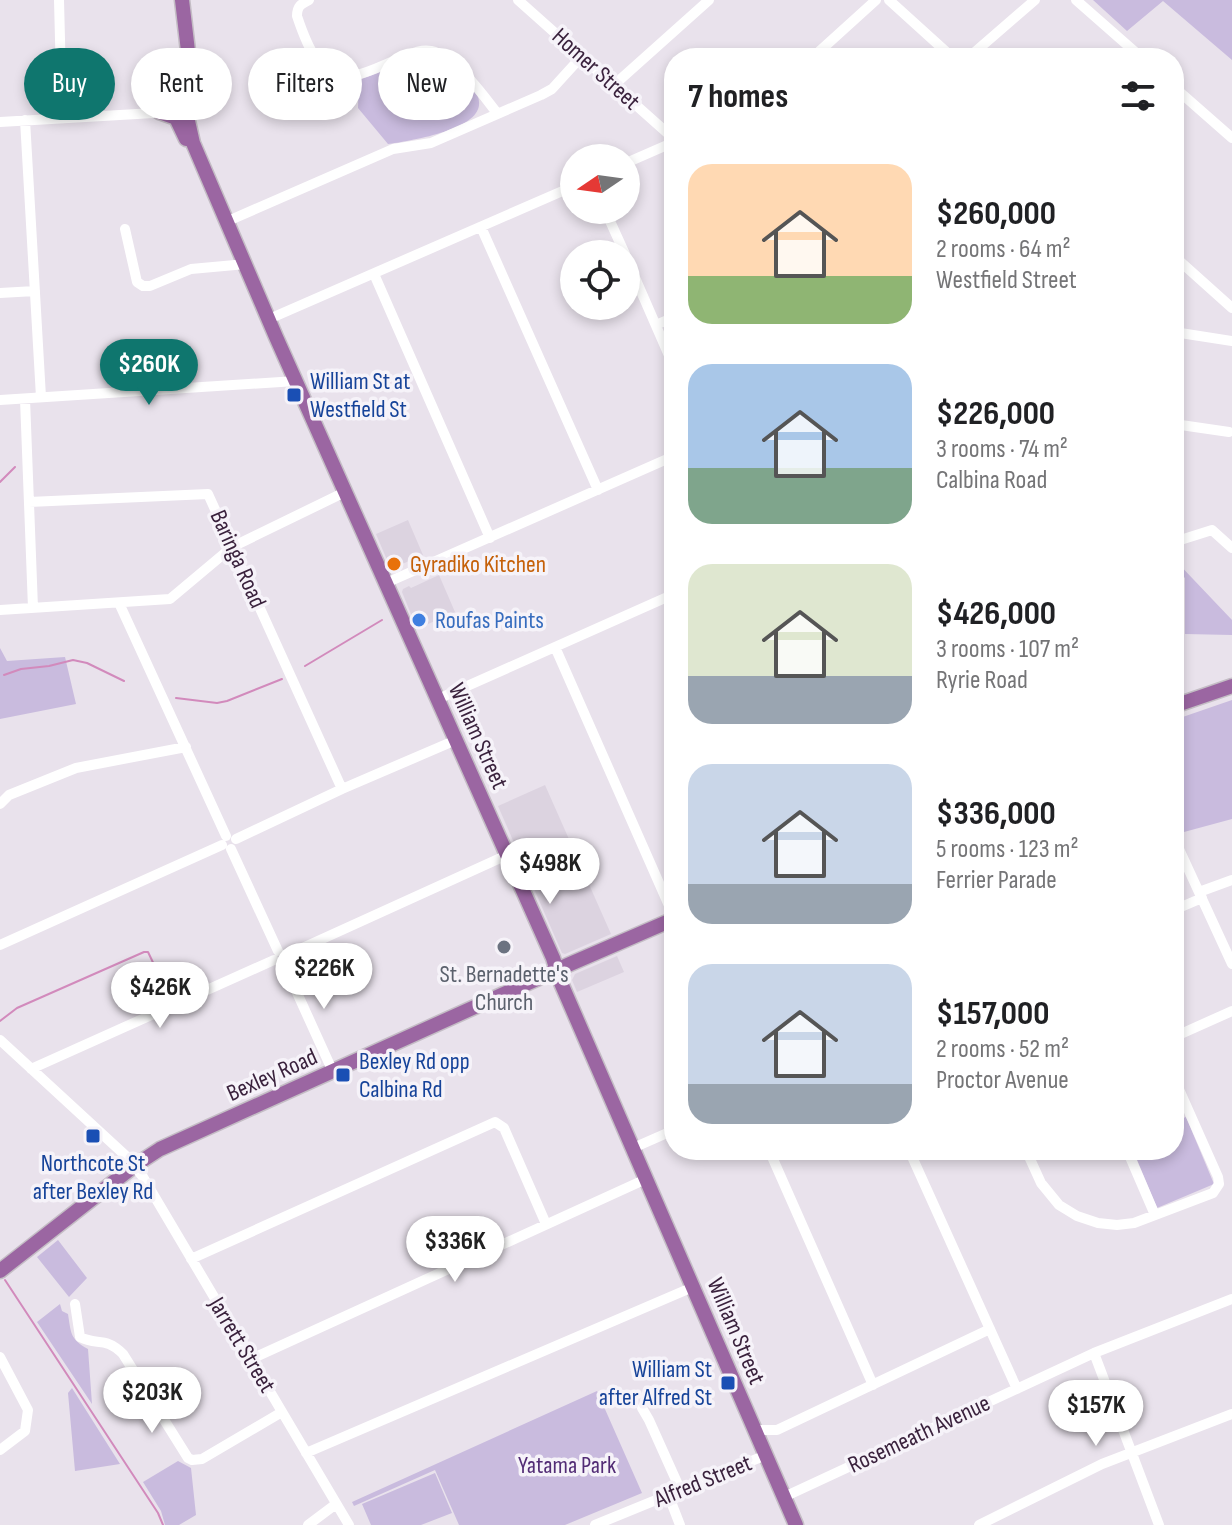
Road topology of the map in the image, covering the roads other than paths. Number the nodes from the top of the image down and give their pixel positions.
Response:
1 (59, 0) edge
2 (182, 0) edge
3 (309, 0) edge
4 (518, 0) edge
5 (709, 0) edge
6 (876, 0) edge
7 (1035, 0) edge
8 (1076, 0) edge
9 (892, 1) edge
10 (60, 48) edge
11 (188, 48) edge
12 (823, 48) edge
13 (942, 48) edge
14 (980, 48) edge
15 (1131, 48) edge
16 (582, 56) junction
17 (614, 85) junction
18 (1184, 96) edge
19 (497, 113) junction
20 (25, 120) joint
21 (177, 120) edge
22 (189, 120) edge
23 (0, 122) edge
24 (664, 131) edge
25 (1232, 138) edge
26 (664, 145) edge
27 (640, 156) edge
28 (204, 169) junction
29 (560, 192) edge
30 (228, 221) junction
31 (481, 227) junction
32 (125, 229) dead end
33 (246, 264) junction
34 (1184, 265) edge
35 (374, 274) junction
36 (640, 289) edge
37 (35, 291) junction
38 (0, 293) edge
39 (1232, 308) edge
40 (269, 319) junction
41 (664, 321) edge
42 (656, 325) junction
43 (1184, 334) edge
44 (1232, 341) edge
45 (664, 344) edge
46 (296, 381) junction
47 (41, 397) junction
48 (25, 399) junction
49 (0, 400) edge
50 (1184, 425) edge
51 (1229, 432) dead end
52 (664, 460) edge
53 (598, 490) junction
54 (345, 492) junction
55 (29, 502) junction
56 (490, 538) junction
57 (1184, 539) edge
58 (232, 547) junction
59 (1232, 548) edge
60 (386, 583) junction
61 (664, 598) edge
62 (119, 603) junction
63 (33, 608) junction
64 (0, 610) edge
65 (555, 647) junction
66 (1232, 686) edge
67 (438, 699) junction
68 (1193, 699) junction
69 (1184, 702) edge
70 (1184, 707) edge
71 (456, 740) junction
72 (186, 747) junction
73 (342, 789) junction
74 (0, 804) edge
75 (229, 842) junction
76 (507, 855) junction
77 (1184, 859) edge
78 (1232, 880) edge
79 (664, 895) edge
80 (1201, 895) junction
81 (1184, 904) edge
82 (664, 922) edge
83 (0, 945) edge
84 (281, 957) junction
85 (1232, 964) edge
86 (557, 970) junction
87 (1232, 1011) edge
88 (1184, 1033) edge
89 (0, 1040) edge
90 (31, 1069) junction
91 (333, 1072) junction
92 (1184, 1100) edge
93 (664, 1134) edge
94 (633, 1148) junction
95 (773, 1160) edge
96 (914, 1160) edge
97 (1031, 1160) edge
98 (1131, 1160) edge
99 (134, 1166) junction
100 (646, 1179) junction
101 (1155, 1215) junction
102 (546, 1224) junction
103 (191, 1259) junction
104 (3, 1268) edge
105 (693, 1287) junction
106 (1232, 1299) edge
107 (75, 1304) dead end
108 (990, 1329) junction
109 (1094, 1353) junction
110 (0, 1357) edge
111 (251, 1359) junction
112 (873, 1385) junction
113 (1017, 1389) junction
114 (642, 1408) dead end
115 (282, 1412) junction
116 (1232, 1414) edge
117 (755, 1430) junction
118 (0, 1450) edge
119 (1132, 1452) junction
120 (306, 1453) junction
121 (766, 1455) junction
122 (680, 1489) junction
123 (668, 1494) junction
124 (784, 1497) junction
125 (336, 1504) junction
126 (308, 1525) edge
127 (349, 1525) edge
128 (595, 1525) edge
129 (680, 1525) edge
130 (796, 1525) edge
131 (979, 1525) edge
132 (1159, 1525) edge

1 - 10 street
2 - 11 main road, William Street
3 - 19 street
4 - 16 street, Homer Street
5 - 17 street
6 - 12 street
7 - 14 street
8 - 15 street
9 - 13 street
16 - 17 street, Homer Street
16 - 19 street
17 - 24 street, Homer Street
18 - 25 street
19 - 30 street
20 - 23 street
20 - 37 street
21 - 28 main road
22 - 28 main road, William Street
26 - 27 street
28 - 30 main road, William Street
29 - 31 street
30 - 33 main road, William Street
31 - 35 street
31 - 53 street
32 - 33 street
33 - 40 main road, William Street
34 - 39 street
35 - 40 street
35 - 56 street
36 - 42 street
37 - 38 street
37 - 47 street
40 - 46 main road, William Street
41 - 42 street
42 - 45 street
43 - 44 street
46 - 47 street
46 - 54 main road, William Street
47 - 48 street
48 - 49 street
48 - 55 street
50 - 51 street
52 - 53 street
53 - 56 street
54 - 58 street
54 - 60 main road, William Street
55 - 58 street, Baringa Road
55 - 63 street
56 - 60 street
57 - 59 street
58 - 62 street
58 - 73 street, Baringa Road
60 - 67 main road, William Street
61 - 65 street
62 - 63 street
62 - 72 street
63 - 64 street
65 - 67 street
65 - 79 street
66 - 68 main road
67 - 71 main road, William Street
68 - 69 main road
68 - 70 main road
71 - 73 street
71 - 76 main road, William Street
72 - 74 street
72 - 75 street
73 - 75 street
75 - 83 street
75 - 84 street
76 - 84 street
76 - 86 main road, William Street
77 - 80 street
78 - 80 street
80 - 81 street
80 - 85 street
82 - 86 main road, Bexley Road
84 - 90 street
84 - 91 street
86 - 91 main road, Bexley Road
86 - 94 main road, William Street
87 - 88 street
89 - 90 street, Jarrett Street
90 - 99 street, Jarrett Street
91 - 99 main road, Bexley Road
92 - 101 street
93 - 94 street
94 - 100 main road, William Street
95 - 112 street
96 - 108 street
97 - 101 street
98 - 101 street
99 - 103 street, Jarrett Street
99 - 104 main road, Bexley Road
100 - 102 street
100 - 105 main road, William Street
102 - 103 street
102 - 111 street
103 - 111 street, Jarrett Street
105 - 117 main road, William Street
105 - 120 street
106 - 109 street, Rosemeath Avenue
107 - 115 street
108 - 112 street
108 - 113 street
109 - 113 street, Rosemeath Avenue
109 - 119 street
110 - 118 street
111 - 115 street, Jarrett Street
112 - 117 street
113 - 124 street, Rosemeath Avenue
114 - 122 street
115 - 120 street, Jarrett Street
116 - 119 street
117 - 121 main road, William Street
119 - 131 street
119 - 132 street
120 - 125 street, Jarrett Street
121 - 122 street, Alfred Street
121 - 124 main road, William Street
122 - 123 street, Alfred Street
123 - 128 street, Alfred Street
123 - 129 street
124 - 130 main road, William Street
125 - 126 street
125 - 127 street, Jarrett Street

